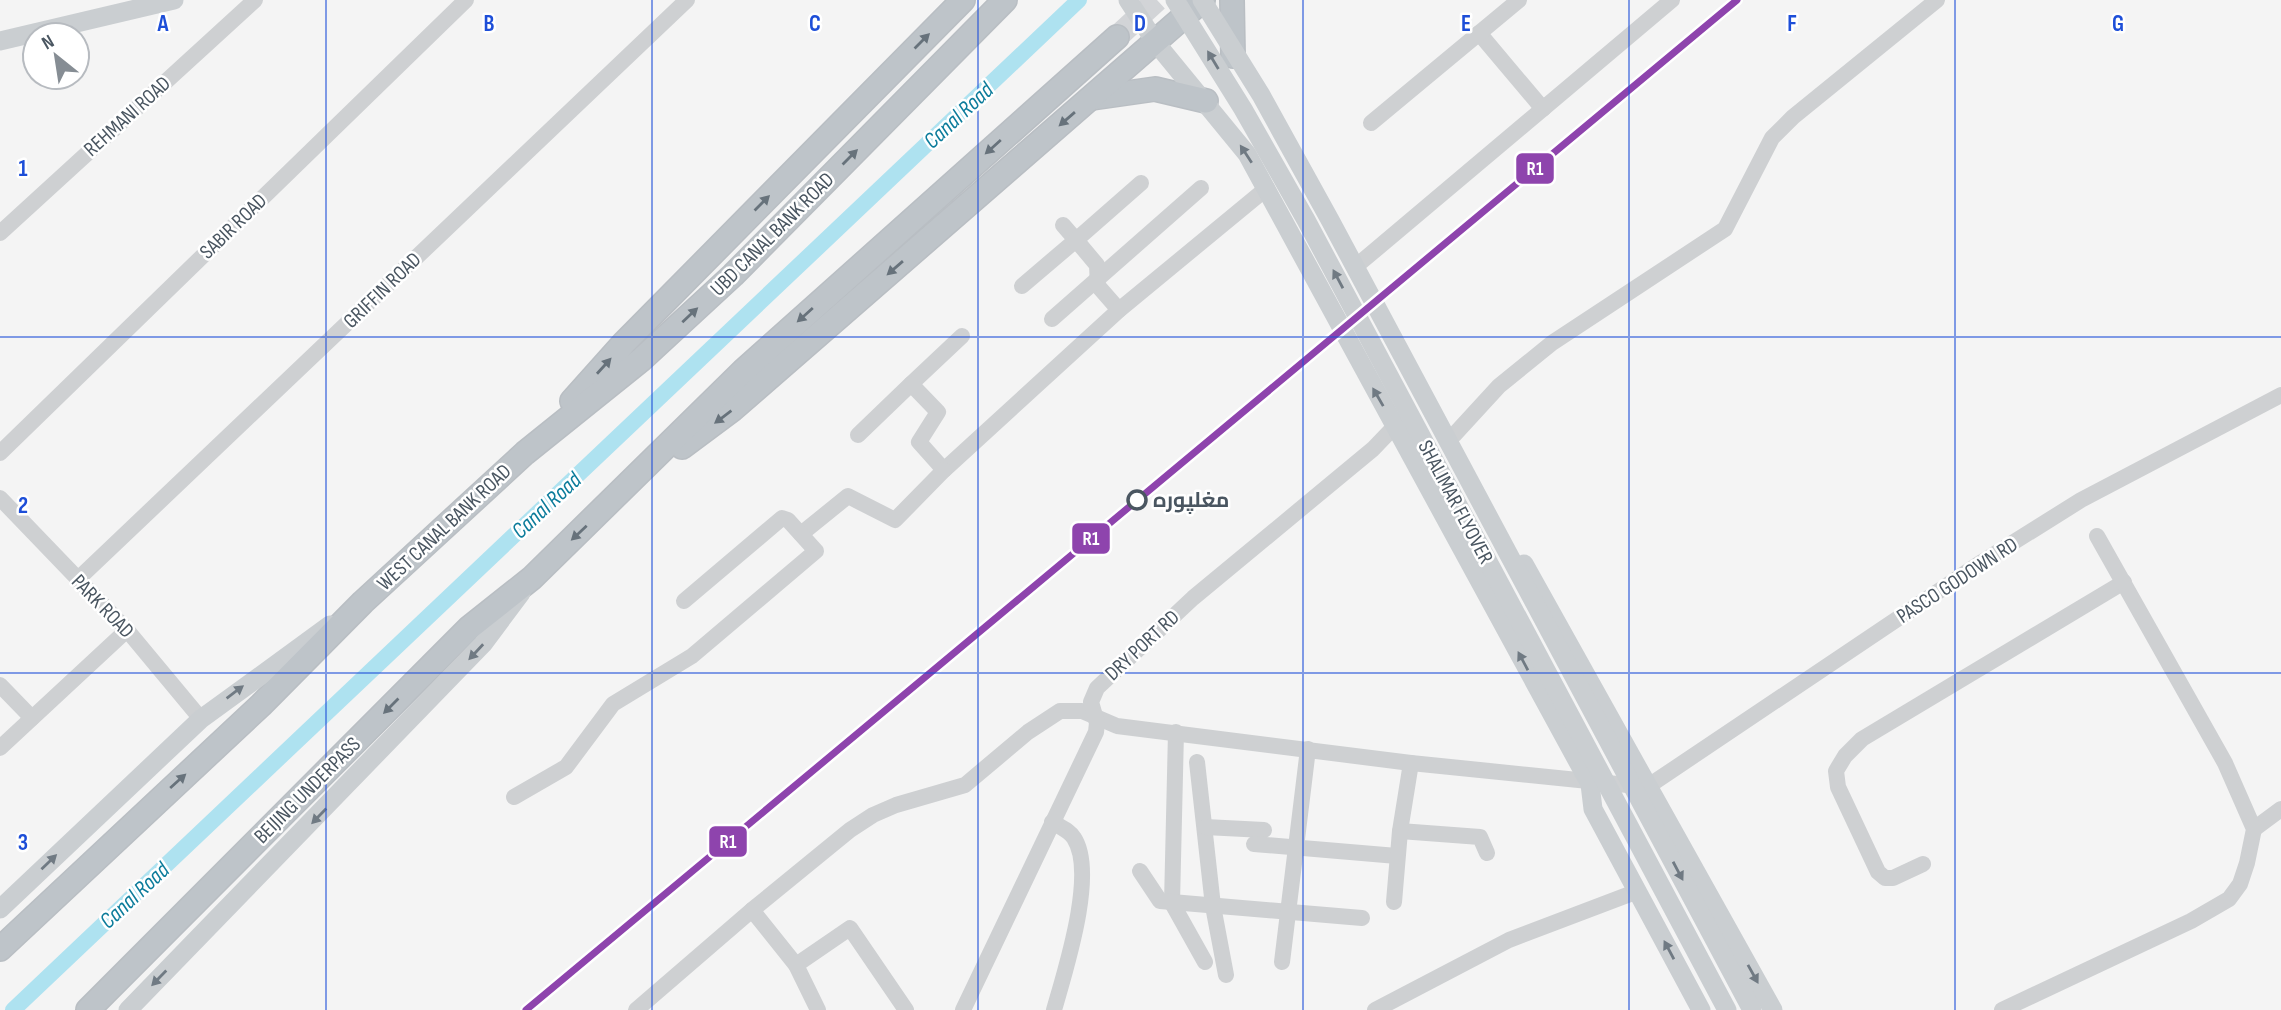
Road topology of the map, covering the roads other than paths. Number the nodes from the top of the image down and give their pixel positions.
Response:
1 (174, 0) edge
2 (255, 0) edge
3 (467, 0) edge
4 (687, 0) edge
5 (963, 0) edge
6 (1005, 0) edge
7 (1175, 0) edge
8 (1519, 0) edge
9 (1672, 0) edge
10 (1937, 0) edge
11 (1200, 1) edge
12 (1129, 2) edge
13 (1236, 4) edge
14 (1479, 33) junction
15 (1117, 37) tunnel mouth
16 (0, 41) edge
17 (1156, 43) junction
18 (1233, 56) junction
19 (1090, 99) junction
20 (1206, 101) junction
21 (1543, 109) junction
22 (1371, 122) dead end
23 (1142, 183) dead end
24 (1201, 188) dead end
25 (1267, 188) junction
26 (1063, 225) dead end
27 (0, 233) edge
28 (1076, 240) junction
29 (1361, 262) junction
30 (1096, 282) junction
31 (1022, 286) dead end
32 (1378, 293) junction
33 (1119, 310) junction
34 (1052, 319) dead end
35 (1336, 321) junction
36 (962, 336) dead end
37 (911, 384) junction
38 (2281, 395) edge
39 (1395, 426) junction
40 (858, 435) dead end
41 (1454, 435) junction
42 (0, 453) edge
43 (525, 453) junction
44 (944, 470) junction
45 (626, 488) junction
46 (0, 498) edge
47 (801, 534) junction
48 (2097, 536) dead end
49 (532, 578) junction
50 (77, 580) junction
51 (2124, 582) junction
52 (684, 601) dead end
53 (363, 602) junction
54 (127, 630) junction
55 (0, 685) edge
56 (32, 718) junction
57 (201, 719) junction
58 (1096, 719) junction
59 (1176, 732) junction
60 (0, 748) edge
61 (1308, 749) junction
62 (1197, 762) dead end
63 (1411, 763) junction
64 (1590, 784) junction
65 (1647, 787) junction
66 (514, 797) dead end
67 (2281, 809) edge
68 (1052, 822) junction
69 (1205, 827) junction
70 (2254, 829) junction
71 (1400, 831) junction
72 (1295, 847) junction
73 (1487, 853) dead end
74 (1397, 856) junction
75 (1923, 864) dead end
76 (1140, 871) dead end
77 (1637, 891) junction
78 (1394, 902) dead end
79 (1172, 903) junction
80 (1213, 906) junction
81 (0, 909) edge
82 (752, 910) junction
83 (1287, 913) junction
84 (1362, 918) dead end
85 (0, 949) edge
86 (1205, 962) dead end
87 (1282, 962) dead end
88 (796, 965) junction
89 (1226, 975) dead end
90 (814, 1009) edge
91 (88, 1010) edge
92 (128, 1010) edge
93 (636, 1010) edge
94 (906, 1010) edge
95 (963, 1010) edge
96 (1054, 1010) edge
97 (1375, 1010) edge
98 (1701, 1010) edge
99 (1727, 1010) edge
100 (1752, 1010) edge
101 (1773, 1010) edge
102 (2002, 1010) edge

1 - 16 main road
2 - 27 street, REHMANI ROAD
3 - 42 street, SABIR ROAD
4 - 50 street, GRIFFIN ROAD
43 -> 5 highway
43 -> 6 highway, UBD CANAL BANK ROAD
99 -> 7 main road, SHALIMAR FLYOVER, bridge
8 - 14 street
9 - 21 street
10 - 41 street
11 - 17 highway
11 - 18 main road
11 -> 100 main road, SHALIMAR FLYOVER, bridge
12 - 17 main road
13 - 18 highway
14 - 21 street
14 - 22 street
15 -> 45 highway
17 - 19 highway
17 - 20 main road
18 - 29 main road
19 - 20 highway
19 -> 45 highway
25 -> 20 main road
21 - 29 street
23 - 28 street
24 - 30 street
25 - 33 street
25 - 35 main road
26 - 28 street
28 - 30 street
28 - 31 street
29 - 32 main road
30 - 33 street
30 - 34 street
32 - 35 main road
32 - 41 main road
33 - 44 street
39 -> 35 main road
36 - 37 street
37 - 40 street
37 - 44 street
38 - 65 street, PASCO GODOWN RD
39 - 58 street, DRY PORT RD
64 -> 39 main road
41 - 65 main road
43 - 53 highway, WEST CANAL BANK ROAD
44 - 47 street
45 -> 49 highway, BEIJING UNDERPASS
46 - 50 street, PARK ROAD
47 - 52 street
47 - 66 street
48 - 51 street
49 -> 91 highway, BEIJING UNDERPASS
49 -> 92 main road
50 - 54 street, PARK ROAD
51 - 70 street
51 - 75 street
57 -> 53 main road
85 -> 53 highway
54 - 56 street
54 - 57 street, PARK ROAD
55 - 56 street
56 - 60 street
81 -> 57 main road
58 - 59 street
58 - 68 street, DRY PORT RD
58 - 82 street
59 - 61 street
59 - 79 street
61 - 63 street
61 - 72 street
62 - 69 street
63 - 64 street
63 - 71 street
64 - 65 street
64 - 77 main road
65 -> 101 main road
67 - 70 street
68 - 95 street, DRY PORT RD
68 - 96 street
69 - 72 street
69 - 80 street
70 - 102 street
71 - 73 street
71 - 74 street
72 - 74 street
72 - 83 street
74 - 78 street
76 - 79 street
77 - 97 street
98 -> 77 main road
79 - 80 street
79 - 86 street
80 - 83 street
80 - 89 street
82 - 88 street
82 - 93 street
83 - 84 street
83 - 87 street
88 - 90 street
88 - 94 street

